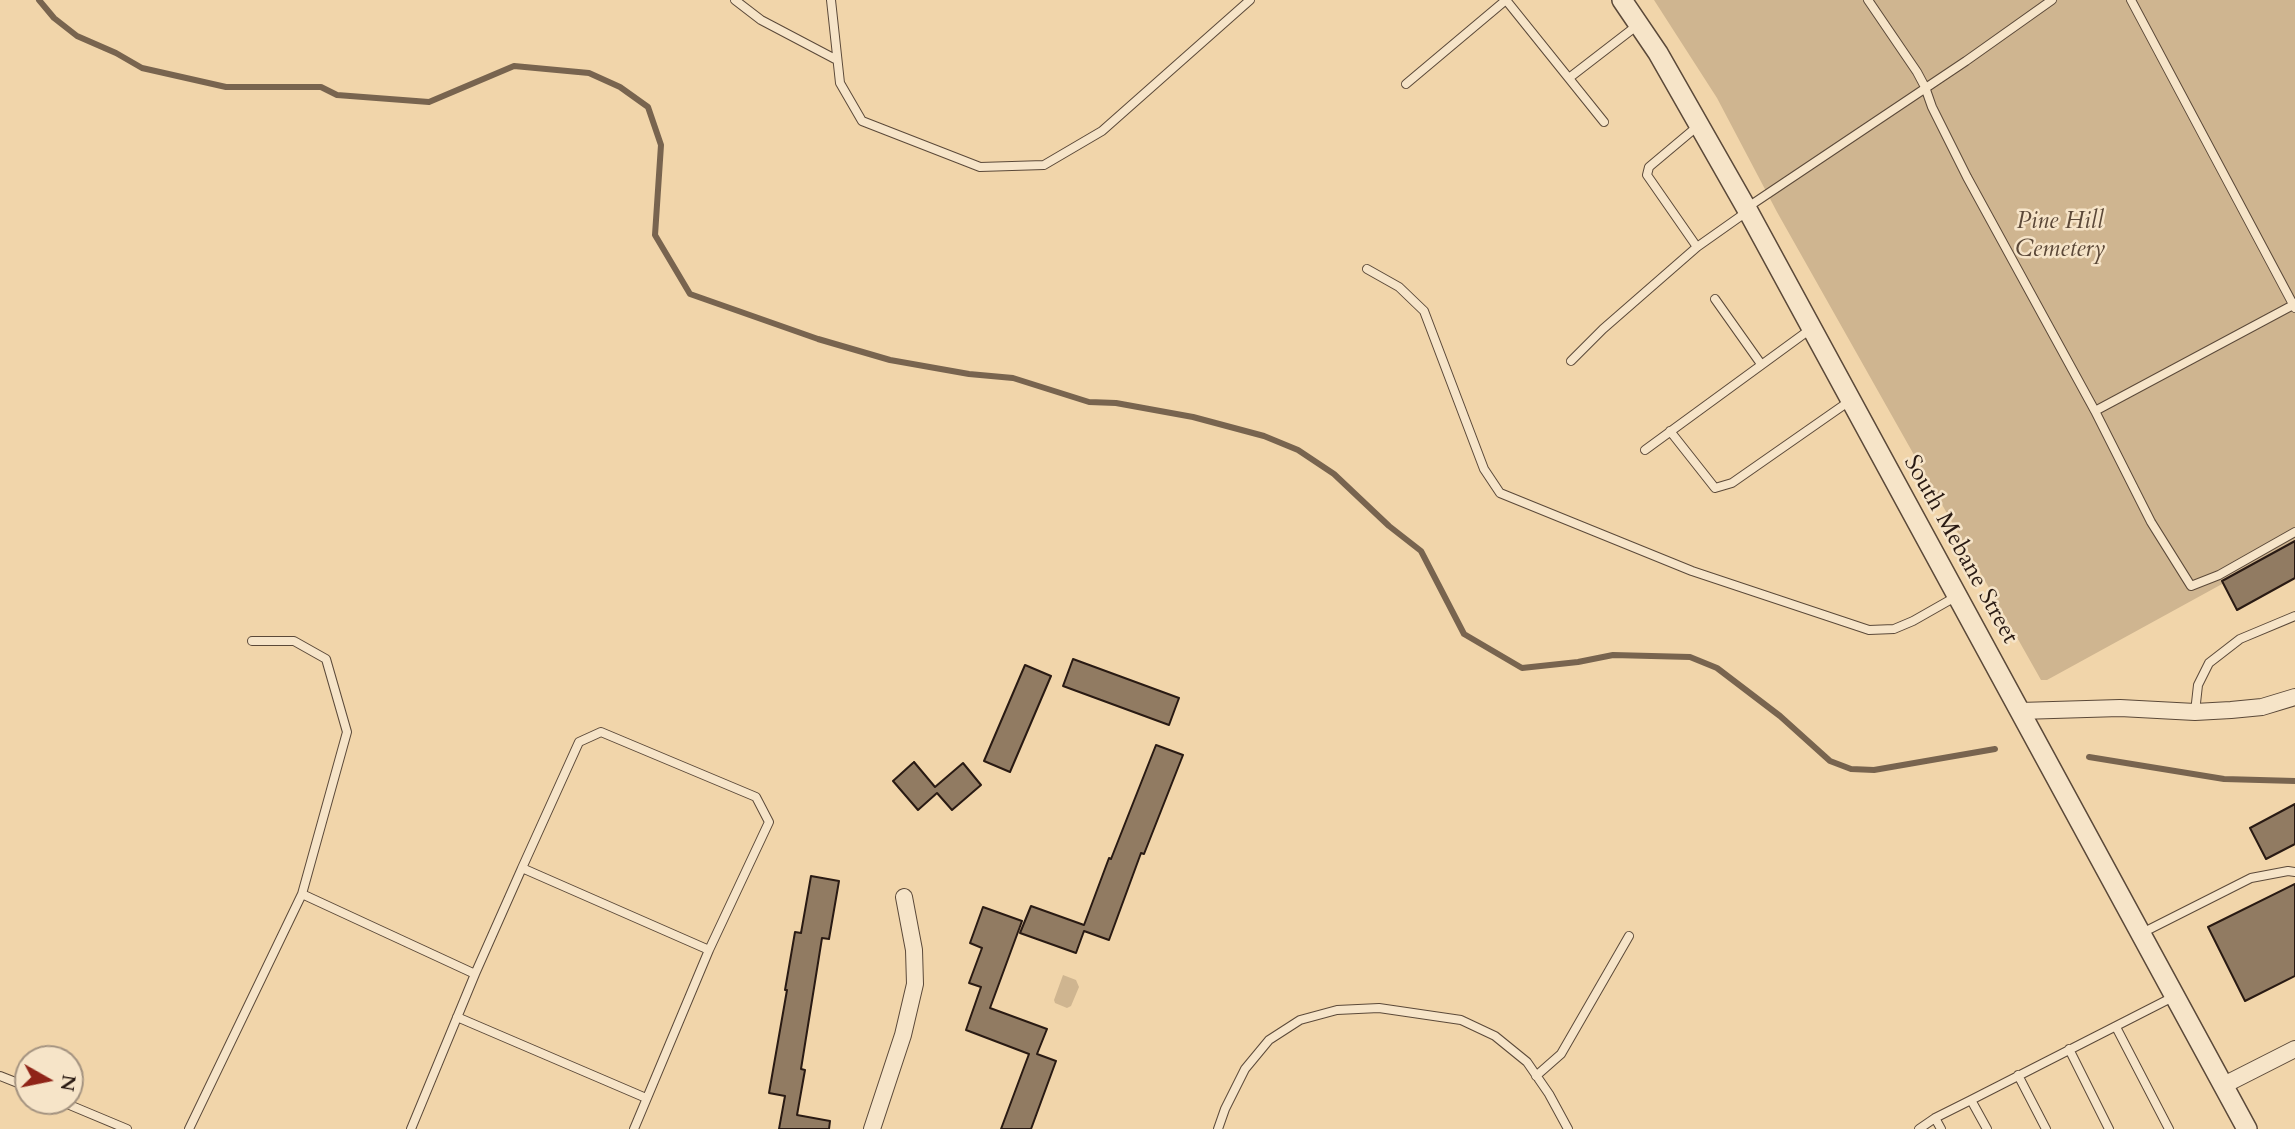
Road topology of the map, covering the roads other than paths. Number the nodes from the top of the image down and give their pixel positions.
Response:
1 (736, 0) edge
2 (831, 0) edge
3 (1250, 0) edge
4 (1506, 0) edge
5 (1622, 0) edge
6 (1868, 0) edge
7 (2052, 0) edge
8 (2131, 0) edge
9 (1639, 24) junction
10 (837, 60) junction
11 (1569, 78) junction
12 (1406, 84) dead end
13 (1926, 87) junction
14 (1604, 122) dead end
15 (1699, 125) junction
16 (1747, 210) junction
17 (1698, 247) junction
18 (1367, 269) dead end
19 (1715, 299) dead end
20 (2294, 305) edge
21 (1812, 328) junction
22 (1571, 361) dead end
23 (1761, 364) junction
24 (1851, 400) junction
25 (2095, 411) junction
26 (1670, 431) junction
27 (1645, 450) dead end
28 (2295, 532) edge
29 (1957, 596) junction
30 (2295, 616) edge
31 (252, 641) dead end
32 (2295, 697) edge
33 (2020, 711) junction
34 (2195, 712) junction
35 (522, 868) junction
36 (2295, 872) edge
37 (302, 894) junction
38 (904, 897) dead end
39 (2140, 934) junction
40 (1629, 936) dead end
41 (709, 950) junction
42 (475, 974) junction
43 (2175, 996) junction
44 (457, 1017) junction
45 (2116, 1027) junction
46 (2069, 1049) junction
47 (2295, 1049) edge
48 (2018, 1075) junction
49 (1536, 1076) junction
50 (2224, 1085) junction
51 (646, 1098) junction
52 (1971, 1100) junction
53 (84, 1111) edge
54 (1935, 1118) junction
55 (127, 1129) edge
56 (190, 1129) edge
57 (411, 1129) edge
58 (634, 1129) edge
59 (872, 1129) edge
60 (1218, 1129) edge
61 (1568, 1129) edge
62 (1919, 1129) edge
63 (1941, 1129) edge
64 (1987, 1129) edge
65 (2046, 1129) edge
66 (2109, 1129) edge
67 (2169, 1129) edge
68 (2247, 1129) edge

1 - 10 lane
2 - 10 lane
3 - 10 lane
4 - 11 lane
4 - 12 lane
5 - 9 street, South Mebane Street
6 - 13 lane
7 - 13 lane
8 - 20 lane
9 - 11 lane
9 - 15 street, South Mebane Street
11 - 14 lane
13 - 16 lane
13 - 25 lane
15 - 16 street, South Mebane Street
15 - 17 lane
16 - 17 lane
16 - 21 street, South Mebane Street
17 - 22 lane
18 - 29 lane
19 - 23 lane
20 - 25 lane
21 - 23 lane
21 - 24 street, South Mebane Street
23 - 26 lane
24 - 26 lane
24 - 29 street, South Mebane Street
25 - 28 lane
26 - 27 lane
29 - 33 street, South Mebane Street
30 - 34 lane
31 - 37 lane
32 - 34 street
33 - 34 street
33 - 39 street, South Mebane Street
35 - 41 lane
35 - 41 lane
35 - 42 lane
36 - 39 lane
37 - 42 lane
37 - 56 lane
38 - 59 street
39 - 43 street, South Mebane Street
40 - 49 lane
41 - 51 lane
42 - 44 lane
43 - 45 lane
43 - 50 street, South Mebane Street
44 - 51 lane
44 - 57 lane
45 - 46 lane
45 - 67 lane
46 - 48 lane
46 - 66 lane
47 - 50 street
48 - 52 lane
48 - 65 lane
49 - 60 lane
49 - 61 lane
50 - 68 street, South Mebane Street
51 - 58 lane
52 - 54 lane
52 - 64 lane
53 - 55 lane
54 - 62 lane
54 - 63 lane

